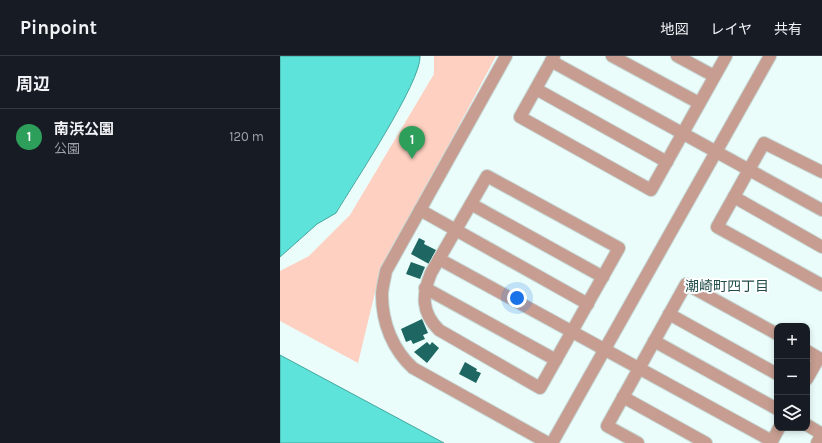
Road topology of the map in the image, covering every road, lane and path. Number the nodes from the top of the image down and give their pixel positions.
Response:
1 (506, 56) edge
2 (612, 56) edge
3 (677, 56) edge
4 (726, 56) edge
5 (770, 56) edge
6 (553, 59) edge
7 (714, 76) junction
8 (536, 89) junction
9 (699, 103) junction
10 (683, 133) junction
11 (717, 153) junction
12 (667, 162) junction
13 (749, 170) junction
14 (822, 172) edge
15 (734, 197) junction
16 (471, 204) junction
17 (420, 210) junction
18 (822, 210) edge
19 (456, 230) junction
20 (822, 247) edge
21 (439, 259) junction
22 (602, 277) junction
23 (822, 285) edge
24 (425, 288) junction
25 (588, 304) junction
26 (669, 314) junction
27 (573, 331) junction
28 (774, 332) edge
29 (654, 341) junction
30 (605, 350) junction
31 (810, 353) edge
32 (556, 360) junction
33 (639, 368) junction
34 (774, 372) edge
35 (810, 374) edge
36 (623, 397) junction
37 (774, 407) edge
38 (810, 427) edge
39 (777, 431) edge
40 (822, 434) edge
41 (771, 442) edge
42 (548, 443) edge
43 (552, 443) edge
44 (638, 443) edge
45 (706, 443) edge
46 (817, 443) edge

1 - 17 street
2 - 9 street
3 - 7 street
4 - 7 street
5 - 11 street
6 - 8 street
6 - 10 street
7 - 9 street
8 - 12 street
8 - 12 street
9 - 10 street
10 - 11 street
10 - 12 street
11 - 13 street
11 - 30 street
13 - 14 street
13 - 15 street
13 - 18 street
15 - 20 street
15 - 23 street
16 - 19 street
16 - 22 street
16 - 22 street
17 - 19 street
17 - 42 street
19 - 21 street
19 - 25 street
21 - 24 street
21 - 27 street
22 - 25 street
24 - 32 street
24 - 32 street
25 - 27 street
26 - 28 street
26 - 29 street
26 - 34 street
27 - 30 street
27 - 32 street
29 - 33 street
29 - 37 street
30 - 33 street
30 - 43 street
31 - 35 street
33 - 36 street
33 - 41 street
36 - 44 street
36 - 45 street
38 - 40 street
39 - 41 street
40 - 46 street

